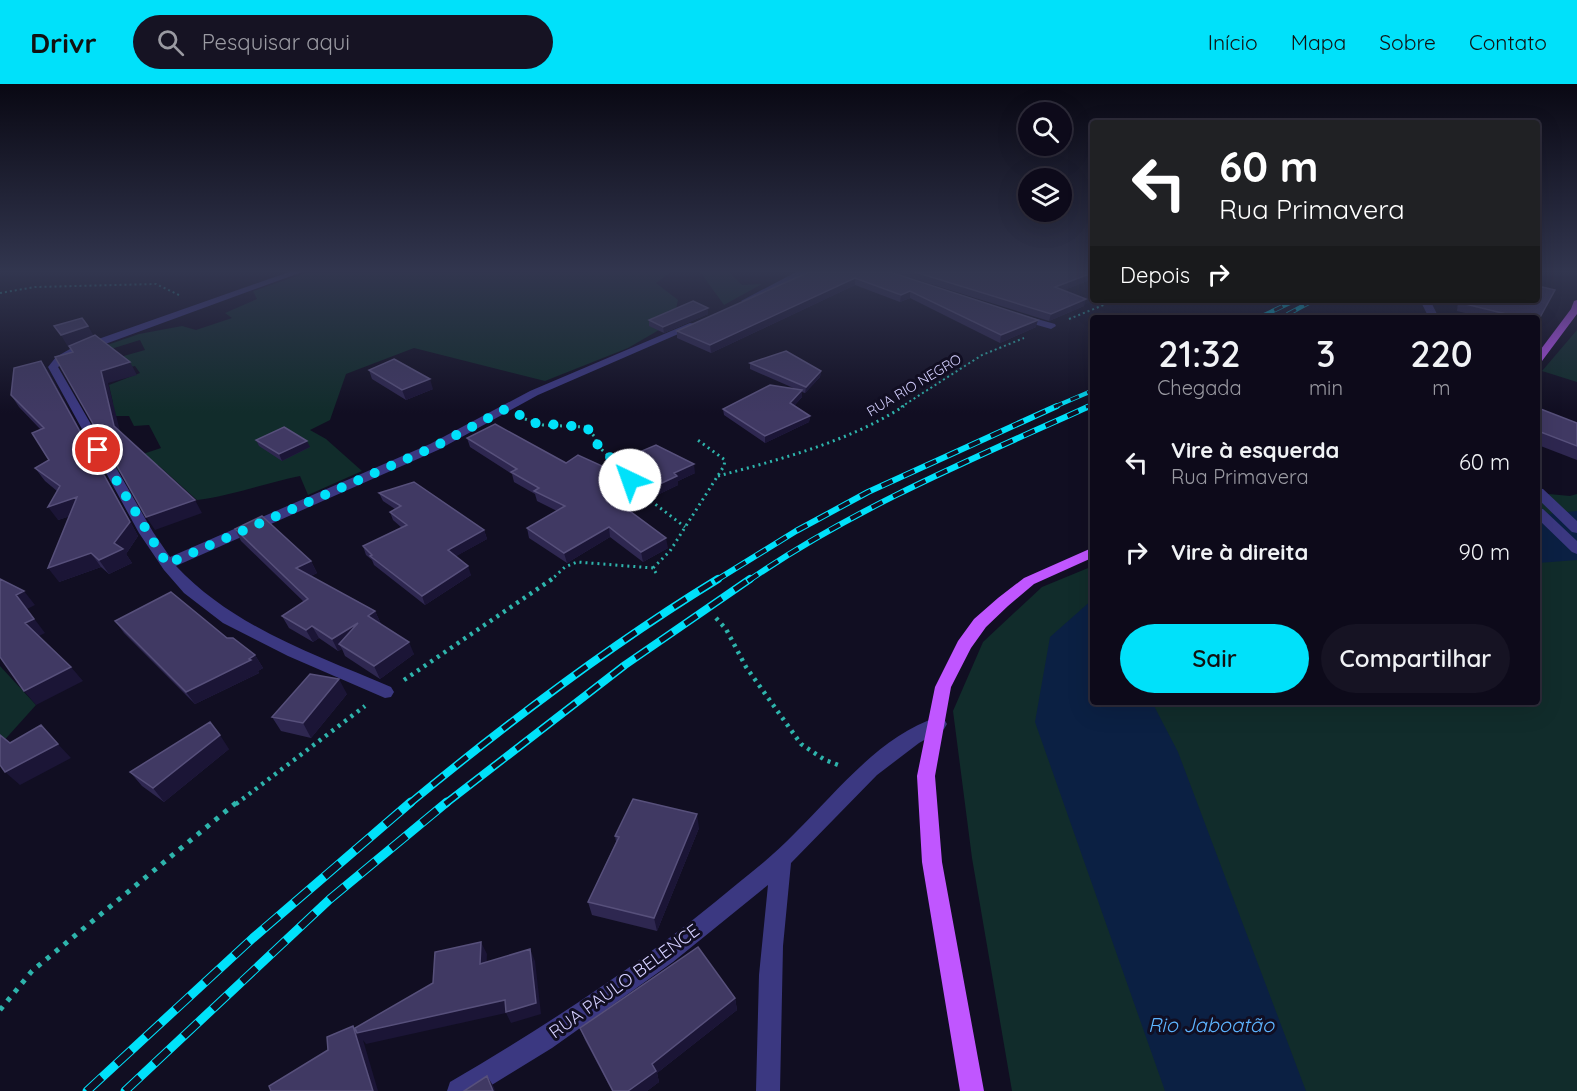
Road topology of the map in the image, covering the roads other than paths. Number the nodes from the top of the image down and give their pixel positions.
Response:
1 (166, 319) edge
2 (1026, 319) edge
3 (1568, 319) edge
4 (702, 322) edge
5 (1051, 326) road end
6 (1540, 356) edge
7 (1540, 494) edge
8 (1540, 514) edge
9 (1577, 528) edge
10 (1577, 549) edge
11 (1090, 553) edge
12 (167, 564) junction
13 (385, 692) road end
14 (938, 724) junction
15 (782, 859) junction
16 (459, 1091) edge
17 (768, 1091) edge
18 (972, 1091) edge

1 - 12 street
2 - 5 street
3 - 6 main road
4 - 12 street
7 - 9 street
8 - 10 street
11 - 14 main road
12 - 13 street
14 - 15 street, RUA PAULO BELENCE
14 - 18 main road
15 - 16 street, RUA PAULO BELENCE
15 - 17 street

